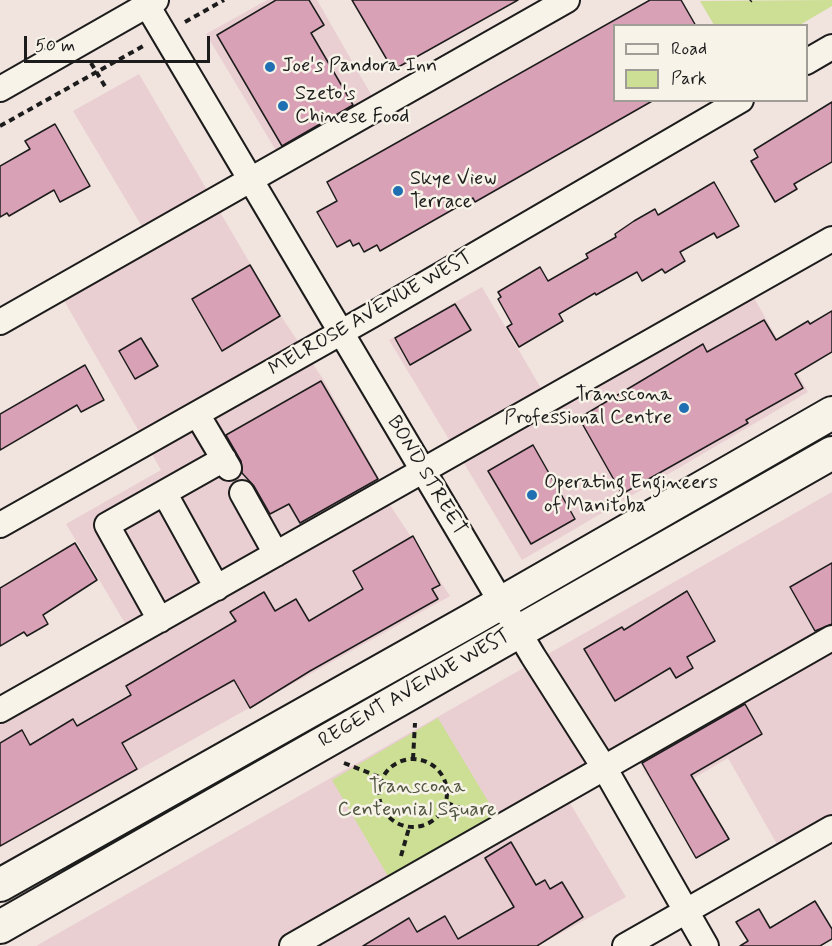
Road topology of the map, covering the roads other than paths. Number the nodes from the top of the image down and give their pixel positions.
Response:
1 (567, 0) edge
2 (149, 2) edge
3 (832, 47) edge
4 (808, 61) edge
5 (0, 89) edge
6 (738, 102) edge
7 (251, 178) junction
8 (832, 239) edge
9 (0, 322) edge
10 (340, 333) junction
11 (832, 412) edge
12 (197, 414) junction
13 (832, 453) edge
14 (424, 471) junction
15 (242, 493) dead end
16 (165, 494) junction
17 (0, 525) edge
18 (276, 554) junction
19 (217, 588) junction
20 (502, 602) junction
21 (160, 620) junction
22 (518, 630) junction
23 (832, 638) edge
24 (0, 710) edge
25 (605, 769) junction
26 (832, 828) edge
27 (0, 885) edge
28 (686, 911) junction
29 (0, 927) edge
30 (292, 946) edge
31 (625, 946) edge
32 (706, 946) edge

1 - 7 street
2 - 5 street
2 - 7 street, BOND STREET
3 - 4 street
6 - 10 street, MELROSE AVENUE WEST
7 - 9 street
7 - 10 street, BOND STREET
8 - 14 street
10 - 12 street, MELROSE AVENUE WEST
10 - 14 street, BOND STREET
11 - 20 main road, REGENT AVENUE WEST
12 - 16 street
12 - 17 street, MELROSE AVENUE WEST
13 - 22 main road, REGENT AVENUE WEST
14 - 18 street
14 - 20 street, BOND STREET
15 - 18 street
16 - 19 street
16 - 21 street
18 - 19 street
19 - 21 street
20 - 22 street, BOND STREET
20 - 27 main road, REGENT AVENUE WEST
21 - 24 street
22 - 25 street, BOND STREET
22 - 29 main road, REGENT AVENUE WEST
23 - 25 street
25 - 28 street, BOND STREET
25 - 30 street
26 - 28 street
28 - 31 street
28 - 32 street, BOND STREET

